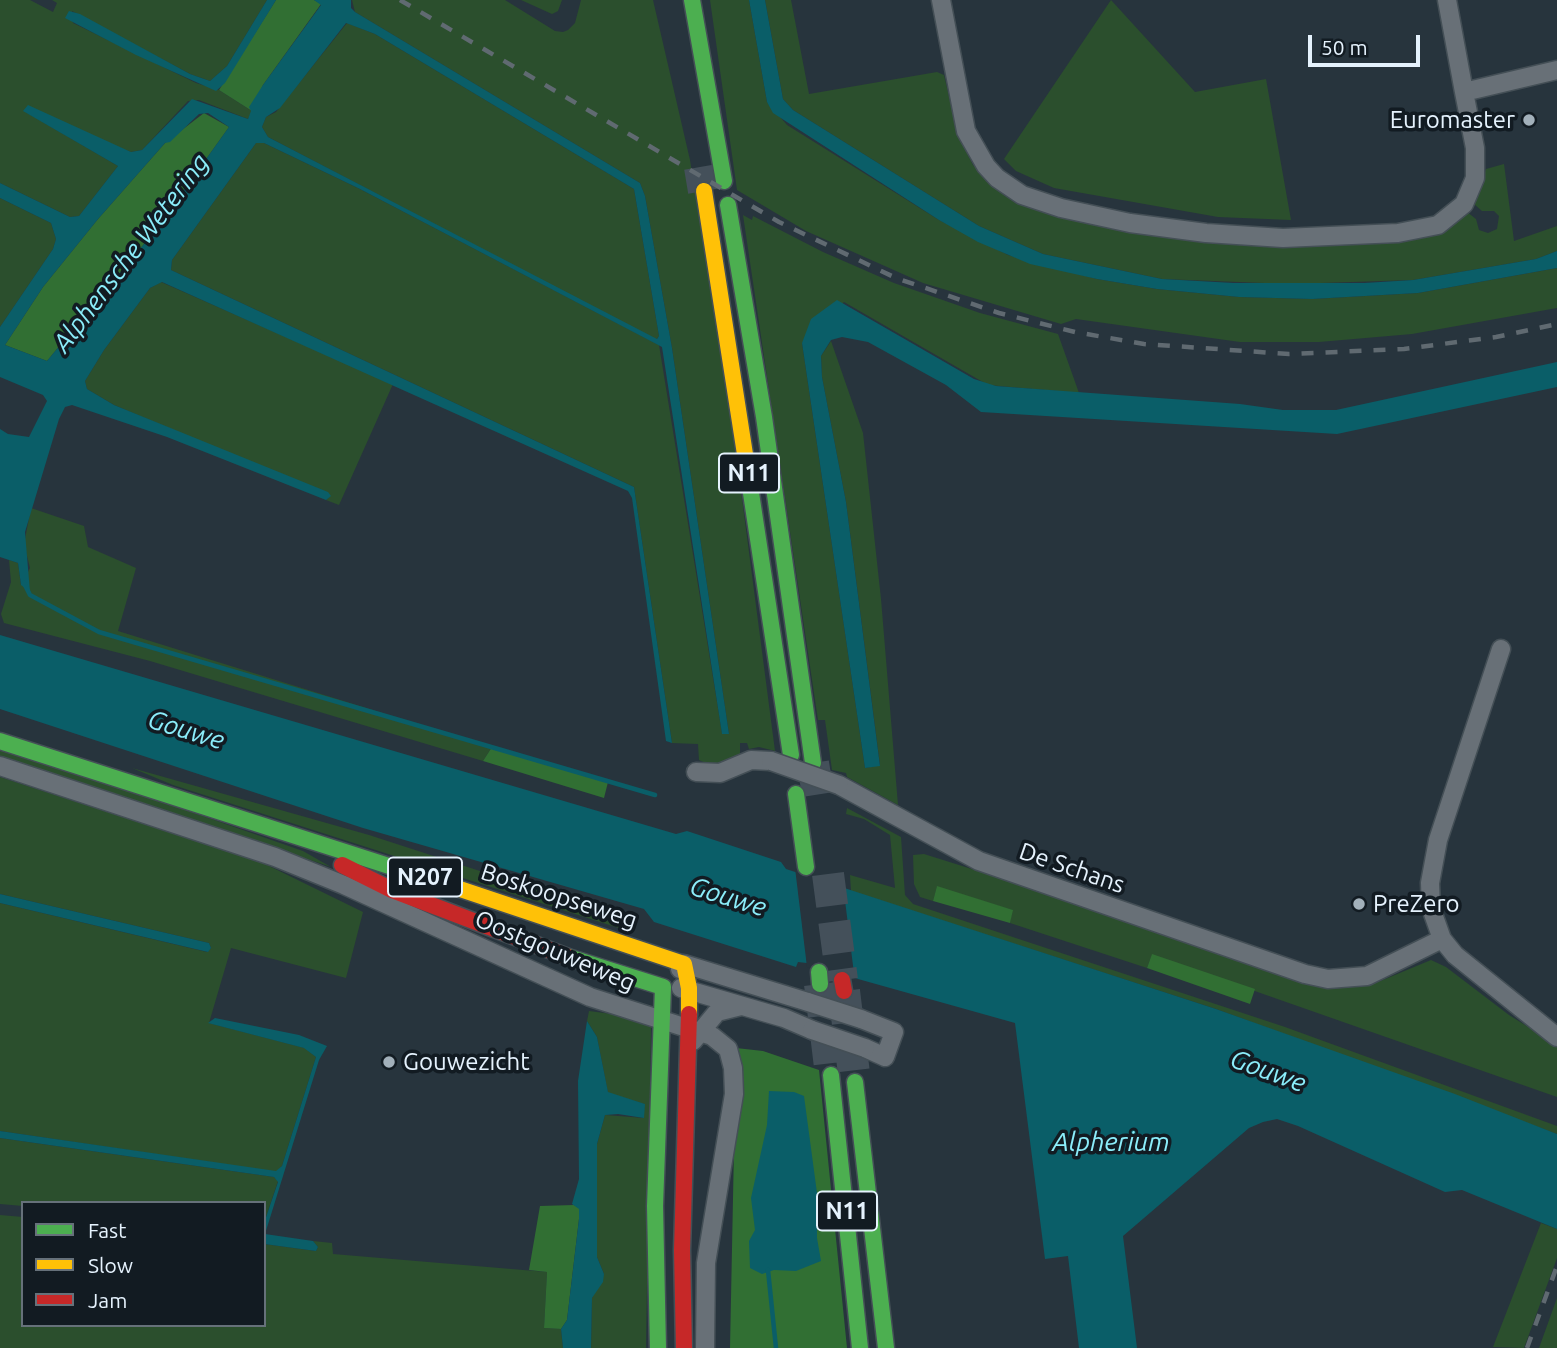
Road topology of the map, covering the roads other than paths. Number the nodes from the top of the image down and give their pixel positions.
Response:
1 (692, 0) edge
2 (941, 0) edge
3 (1447, 0) edge
4 (1557, 71) edge
5 (1464, 92) junction
6 (724, 180) dead end
7 (704, 191) tunnel mouth
8 (728, 205) dead end
9 (1501, 649) dead end
10 (0, 741) edge
11 (790, 755) dead end
12 (813, 762) tunnel mouth
13 (0, 766) edge
14 (696, 772) dead end
15 (796, 794) dead end
16 (257, 824) junction
17 (806, 867) dead end
18 (1442, 939) junction
19 (684, 964) junction
20 (635, 979) junction
21 (663, 987) junction
22 (689, 988) junction
23 (741, 1006) junction
24 (660, 1020) junction
25 (694, 1030) junction
26 (1557, 1037) edge
27 (689, 1046) joint
28 (831, 1075) tunnel mouth
29 (855, 1083) tunnel mouth
30 (657, 1348) edge
31 (684, 1348) edge
32 (705, 1348) edge
33 (860, 1348) edge
34 (886, 1348) edge

1 - 6 main road
2 - 5 street
3 - 5 street
4 - 5 street
7 - 11 main road, N11
8 - 12 main road, N11
9 - 18 street
10 - 16 main road, Boskoopseweg / N207
13 - 24 street, Oostgouweweg
14 - 18 street, De Schans, bridge
15 - 17 main road
16 - 19 main road, Boskoopseweg / N207
16 - 20 main road, Boskoopseweg / N207
18 - 26 street
19 - 21 street
19 - 22 main road
19 - 23 street, Boskoopseweg, bridge
20 - 21 main road, Boskoopseweg / N207
20 - 24 main road
21 - 22 street, Boskoopseweg
21 - 24 main road
22 - 23 street, Boskoopseweg
22 - 25 main road
23 - 25 street
24 - 25 street, Oostgouweweg
24 - 30 main road
25 - 27 street
25 - 32 street, Oostgouweweg
27 - 31 main road
28 - 33 main road, N11
29 - 34 main road, N11

